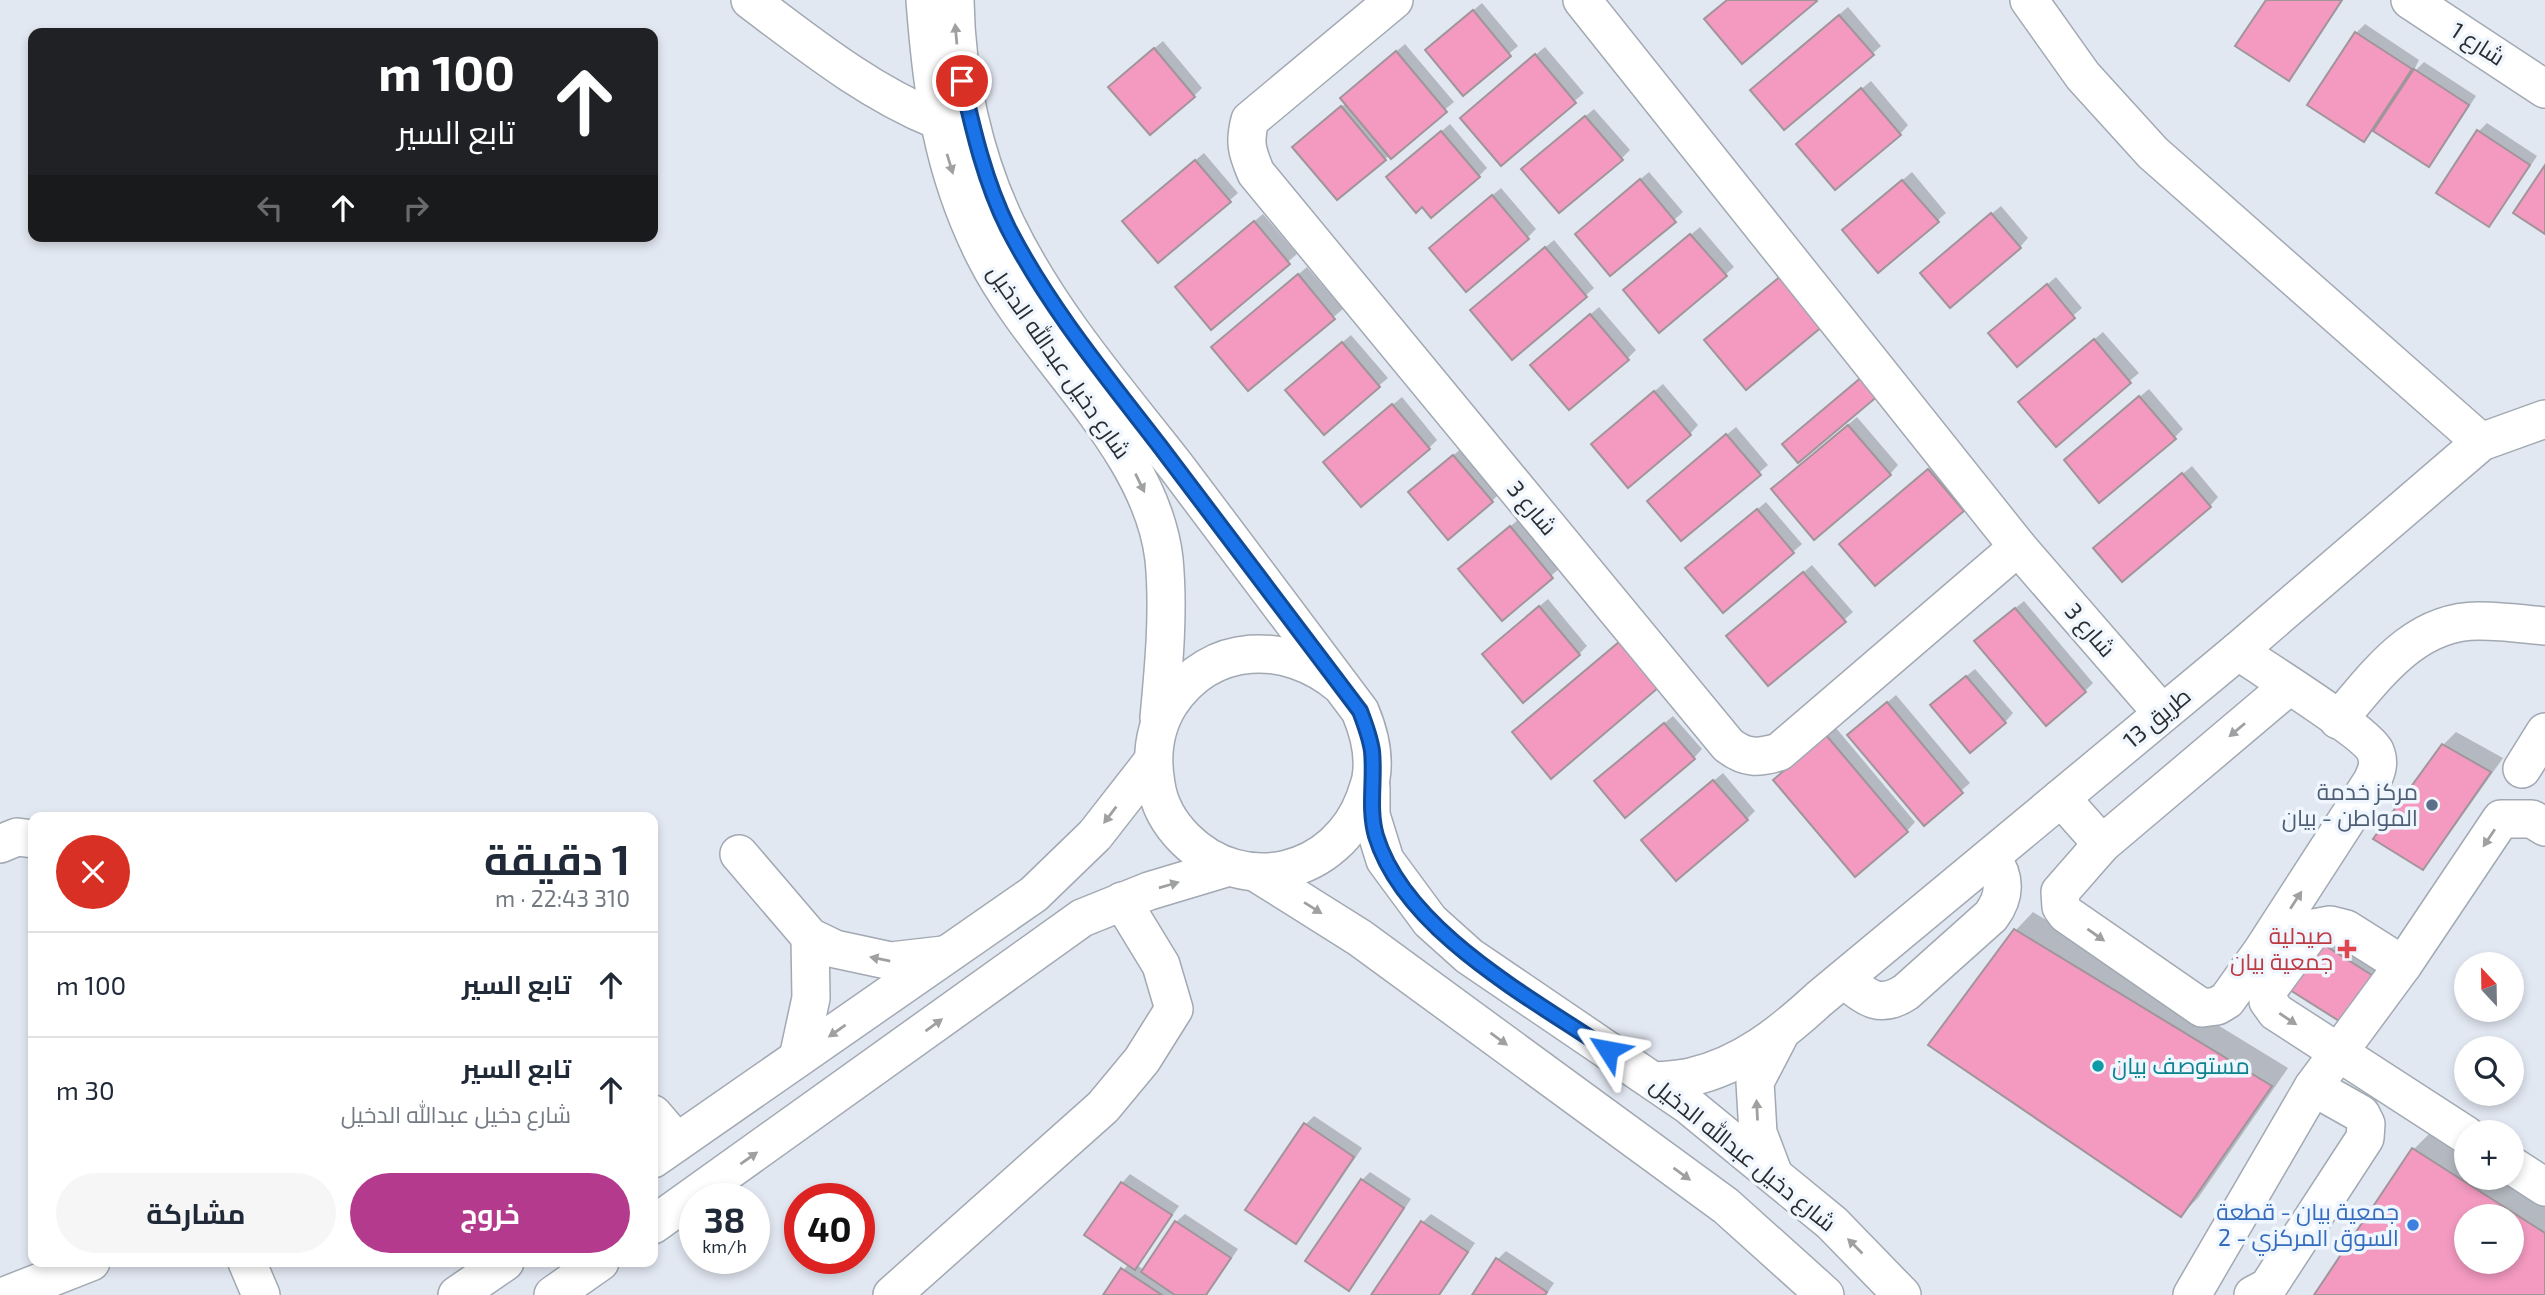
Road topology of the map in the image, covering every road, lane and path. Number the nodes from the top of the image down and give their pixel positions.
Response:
1 (750, 0) edge
2 (925, 0) edge
3 (955, 0) edge
4 (1394, 0) edge
5 (1582, 0) edge
6 (2029, 0) edge
7 (2061, 0) edge
8 (2410, 0) edge
9 (2083, 76) junction
10 (2545, 89) edge
11 (937, 120) junction
12 (2545, 419) edge
13 (2481, 442) junction
14 (2018, 547) junction
15 (2545, 626) edge
16 (2238, 652) junction
17 (1340, 685) junction
18 (2289, 687) junction
19 (2162, 713) junction
20 (2338, 720) junction
21 (2545, 732) edge
22 (1155, 744) junction
23 (2522, 769) dead end
24 (1371, 779) junction
25 (2061, 798) junction
26 (2545, 827) edge
27 (28, 838) edge
28 (0, 844) edge
29 (2102, 844) junction
30 (738, 853) dead end
31 (1991, 857) junction
32 (1242, 870) junction
33 (1122, 901) junction
34 (810, 937) junction
35 (948, 954) junction
36 (2403, 965) junction
37 (1844, 979) junction
38 (1779, 1035) junction
39 (2337, 1052) junction
40 (799, 1058) junction
41 (1654, 1081) junction
42 (2313, 1087) junction
43 (2454, 1127) edge
44 (658, 1129) edge
45 (665, 1151) edge
46 (2524, 1173) edge
47 (1774, 1175) junction
48 (2545, 1187) edge
49 (658, 1221) edge
50 (78, 1267) edge
51 (249, 1267) edge
52 (498, 1267) edge
53 (593, 1267) edge
54 (0, 1283) edge
55 (6, 1295) edge
56 (261, 1295) edge
57 (457, 1295) edge
58 (553, 1295) edge
59 (892, 1295) edge
60 (1825, 1295) edge
61 (1902, 1295) edge
62 (2192, 1295) edge
63 (2253, 1295) edge

1 - 11 street
2 - 11 street, شارع دخيل عبدالله الدخيل
17 -> 3 street, شارع دخيل عبدالله الدخيل
4 - 14 street, شارع 3
5 - 14 street, شارع 3
6 - 9 street
7 - 9 street
8 - 10 street, شارع 1
9 - 13 street
11 -> 22 street, شارع دخيل عبدالله الدخيل
12 - 13 street, طريق 13
13 - 16 street, طريق 13
14 - 19 street, شارع 3
15 - 20 street
16 - 18 street
16 - 19 street, طريق 13
17 - 22 street
17 - 24 street
18 - 20 street
18 -> 29 street
19 - 25 street, طريق 13
29 -> 20 street
21 - 23 street
22 - 32 street
22 -> 35 street
24 - 32 street
24 - 41 street, شارع دخيل عبدالله الدخيل
25 - 29 street
25 - 31 street, طريق 13
26 -> 36 street
27 - 28 street
30 - 34 street
31 - 37 street, طريق 13
31 - 37 street
33 -> 32 street
32 -> 60 street
49 -> 33 street
33 - 59 street
35 -> 34 street
34 - 40 street
35 -> 40 street
36 - 39 street
36 -> 39 street
37 - 38 street, طريق 13
38 - 41 street, طريق 13
47 -> 38 street, طريق 13
39 - 42 street
39 - 43 street
40 - 45 street
41 - 47 street, شارع دخيل عبدالله الدخيل
42 - 62 street
42 - 63 street
44 - 45 street
46 - 48 street
61 -> 47 street, شارع دخيل عبدالله الدخيل
50 - 55 street
51 - 56 street
52 - 57 street
53 - 58 street
54 - 55 street

